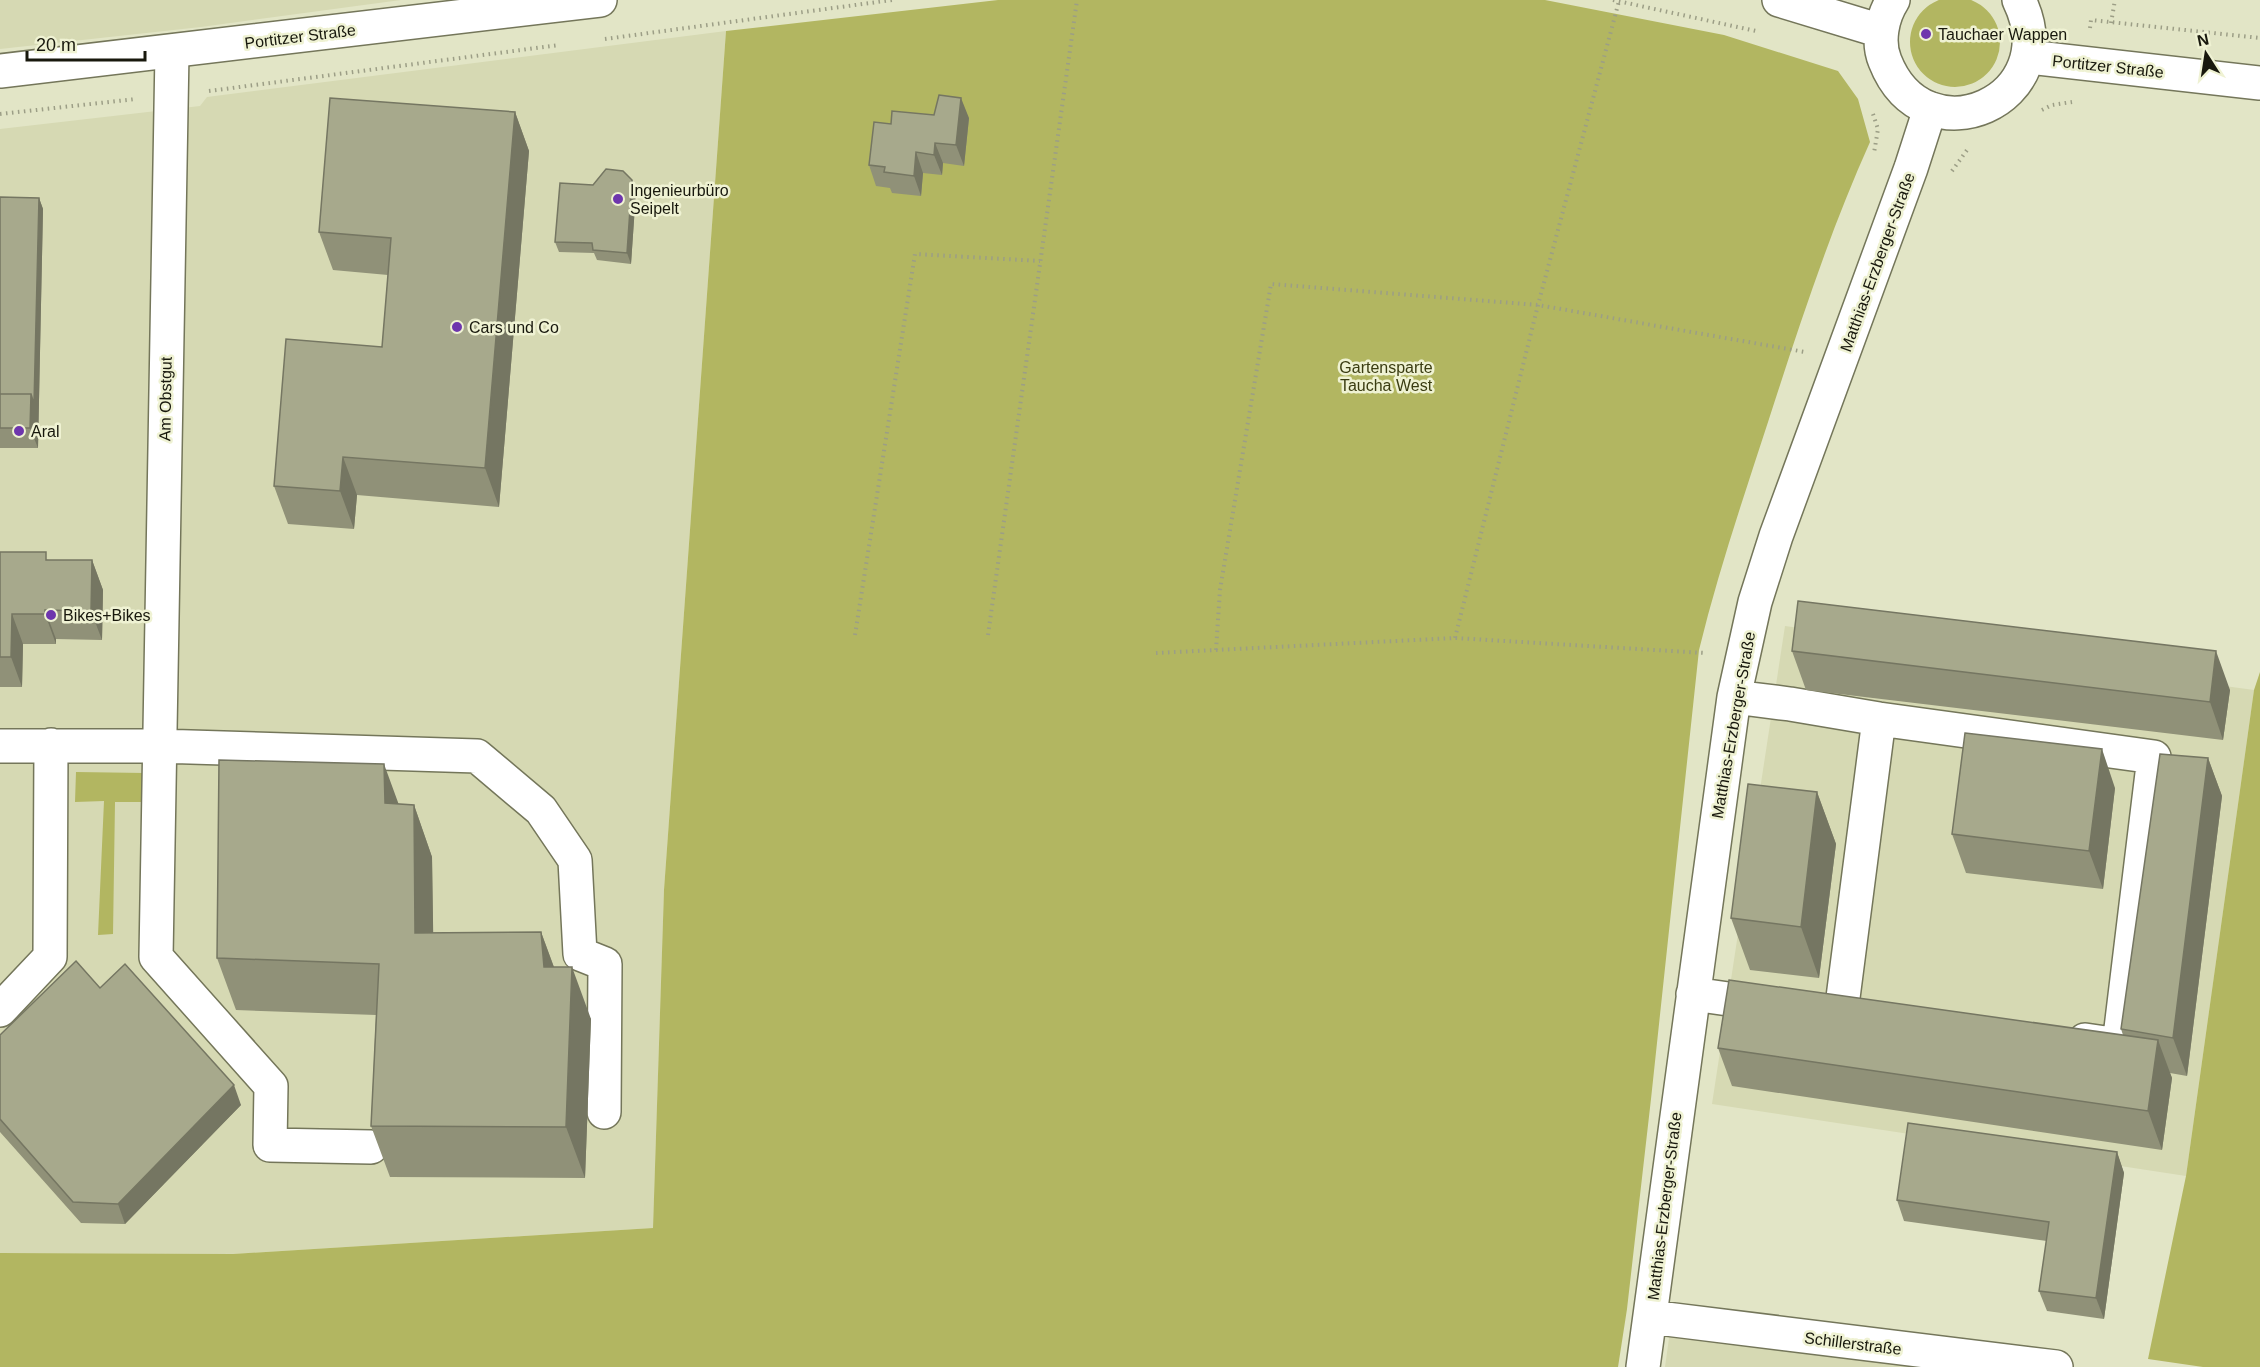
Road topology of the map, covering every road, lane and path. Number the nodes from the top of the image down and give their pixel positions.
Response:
1 (600, 0) edge
2 (1077, 0) edge
3 (1613, 0) edge
4 (1779, 0) edge
5 (1893, 0) edge
6 (2019, 0) edge
7 (2115, 0) edge
8 (1619, 1) edge
9 (2091, 20) dead end
10 (2111, 23) junction
11 (1881, 31) junction
12 (1760, 32) dead end
13 (2260, 38) edge
14 (172, 52) junction
15 (2028, 57) junction
16 (0, 71) edge
17 (2260, 83) edge
18 (138, 98) dead end
19 (1930, 109) junction
20 (0, 114) edge
21 (1040, 261) junction
22 (1538, 305) junction
23 (1810, 353) dead end
24 (855, 635) dead end
25 (988, 635) dead end
26 (1455, 638) junction
27 (1216, 650) junction
28 (1156, 652) dead end
29 (1709, 653) dead end
30 (1734, 698) junction
31 (1879, 719) junction
32 (51, 745) junction
33 (0, 746) edge
34 (158, 746) junction
35 (1693, 994) junction
36 (0, 1010) edge
37 (1841, 1013) junction
38 (1874, 1016) edge
39 (2051, 1036) edge
40 (604, 1112) dead end
41 (371, 1147) edge
42 (1650, 1317) junction
43 (1643, 1367) edge
44 (2056, 1367) edge

1 - 14 street, Portitzer Straße
2 - 21 path
3 - 8 path
4 - 11 street
5 - 11 street, Portitzer Straße
6 - 15 street, Portitzer Straße
7 - 10 path
8 - 12 path
8 - 22 path
9 - 10 path
10 - 13 path
11 - 19 street, Portitzer Straße
14 - 16 street, Portitzer Straße
14 - 34 street, Am Obstgut
15 - 17 street, Portitzer Straße
15 - 19 street, Portitzer Straße
18 - 20 path
19 - 30 street, Matthias-Erzberger-Straße
21 - 24 path
21 - 25 path
22 - 23 path
22 - 26 path
22 - 27 path
26 - 27 path
26 - 29 path
27 - 28 path
30 - 31 street
30 - 35 street, Matthias-Erzberger-Straße
31 - 37 street
31 - 39 street
32 - 33 street
32 - 34 street
32 - 36 street
34 - 40 street
34 - 41 street, Am Obstgut
35 - 37 street
35 - 42 street, Matthias-Erzberger-Straße
37 - 38 street
42 - 43 street, Matthias-Erzberger-Straße
42 - 44 street, Schillerstraße

